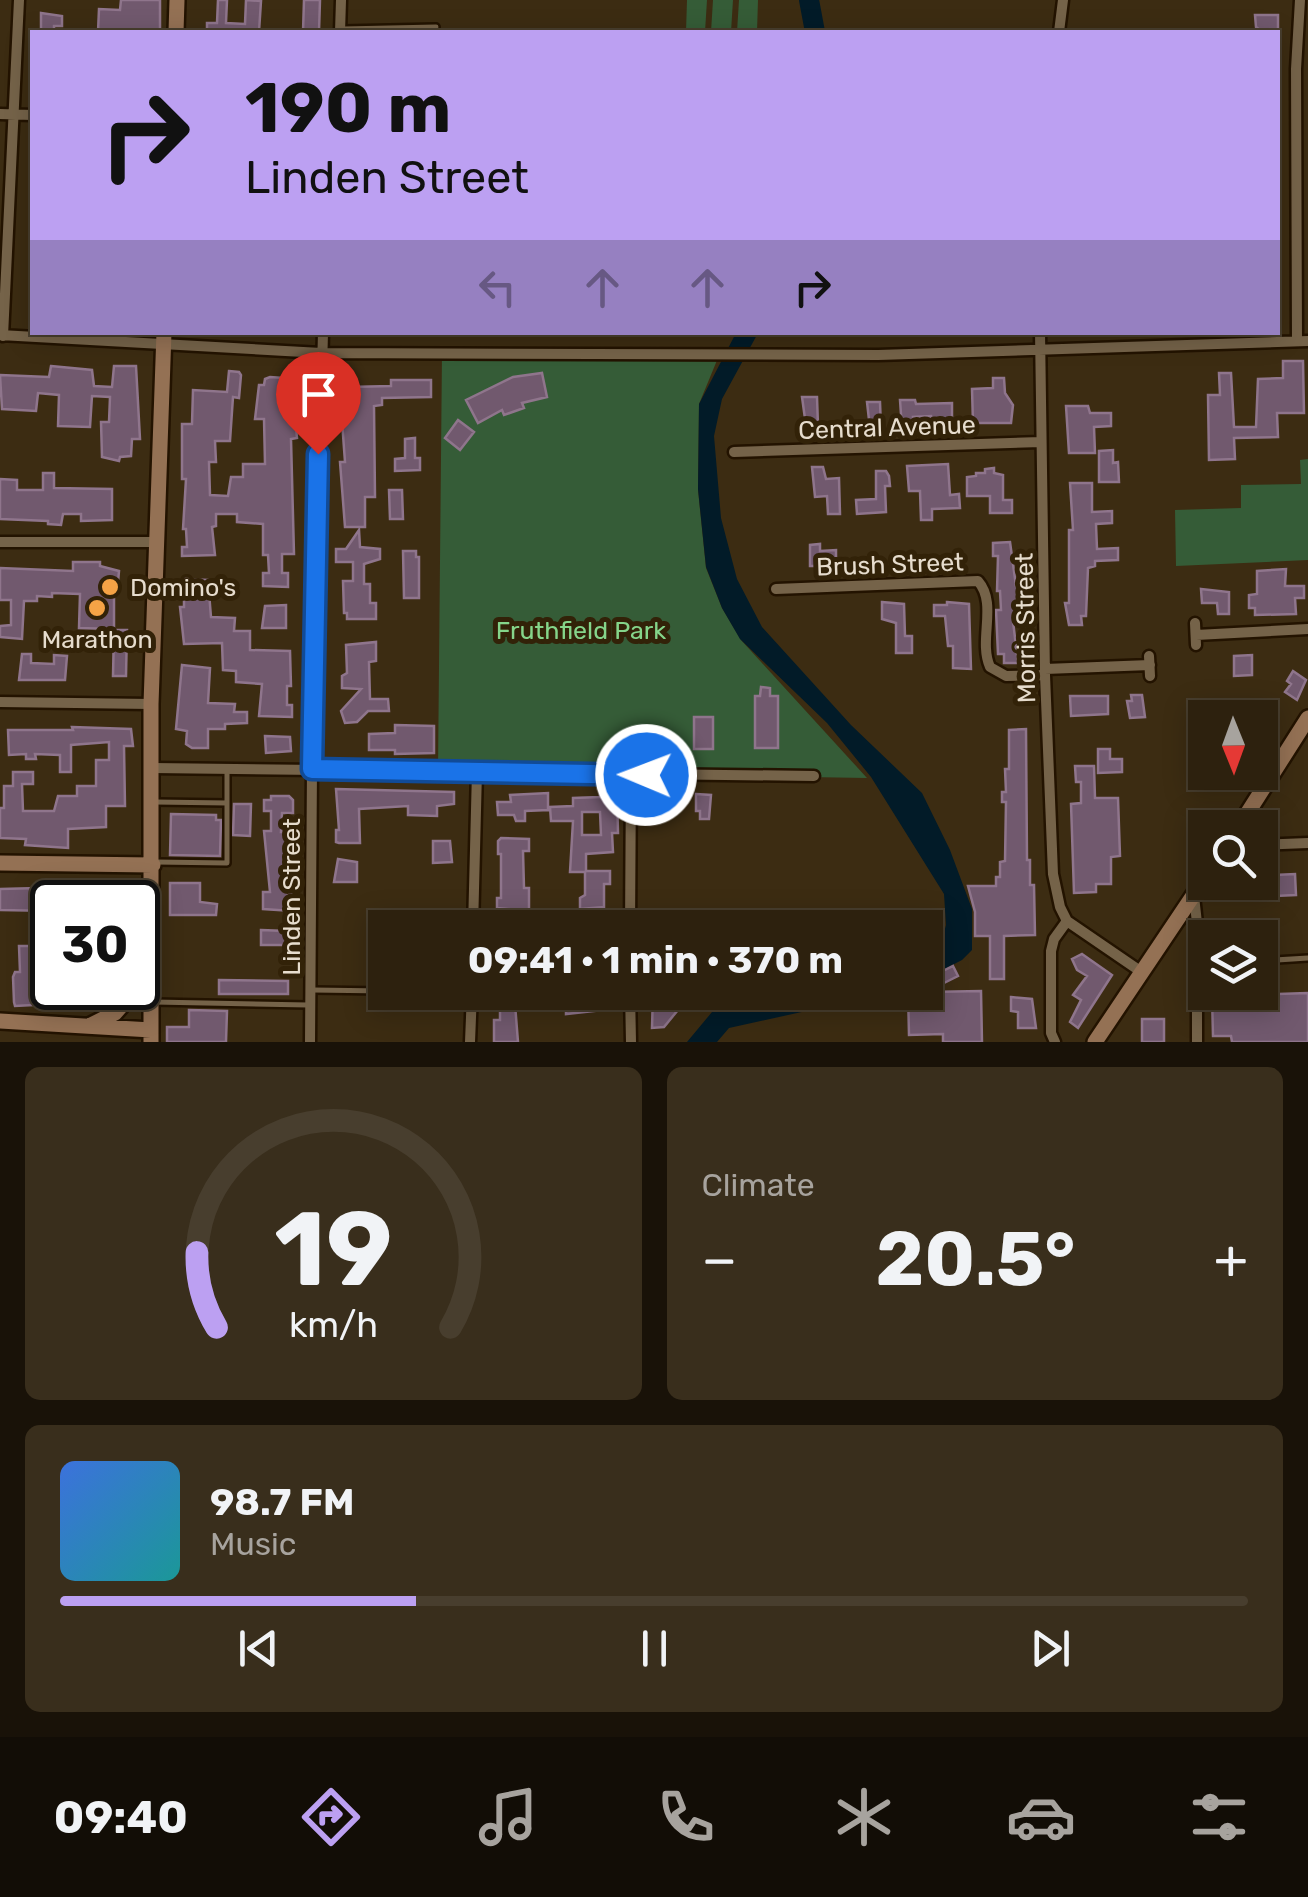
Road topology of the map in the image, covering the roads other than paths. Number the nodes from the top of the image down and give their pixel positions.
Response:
1 (20, 0) edge
2 (177, 0) edge
3 (341, 0) edge
4 (1063, 0) edge
5 (1300, 0) edge
6 (436, 27) dead end
7 (176, 30) edge
8 (340, 30) edge
9 (364, 30) edge
10 (1059, 30) edge
11 (0, 114) edge
12 (14, 114) junction
13 (30, 115) edge
14 (322, 335) edge
15 (1040, 335) edge
16 (2, 336) edge
17 (163, 339) edge
18 (1303, 340) edge
19 (1039, 349) junction
20 (322, 353) junction
21 (1041, 442) junction
22 (734, 452) dead end
23 (0, 542) edge
24 (154, 542) junction
25 (776, 589) dead end
26 (1308, 629) edge
27 (1196, 634) dead end
28 (1150, 666) dead end
29 (1045, 672) junction
30 (0, 702) edge
31 (150, 704) junction
32 (1308, 718) edge
33 (152, 768) junction
34 (227, 768) junction
35 (312, 769) junction
36 (477, 772) junction
37 (631, 774) junction
38 (814, 776) dead end
39 (152, 802) junction
40 (227, 803) junction
41 (1249, 810) edge
42 (1308, 843) edge
43 (1278, 844) edge
44 (0, 863) edge
45 (152, 864) junction
46 (152, 880) edge
47 (1191, 900) edge
48 (473, 910) edge
49 (630, 910) edge
50 (1067, 921) junction
51 (1308, 958) edge
52 (1278, 960) edge
53 (1143, 972) junction
54 (310, 990) junction
55 (368, 991) edge
56 (160, 1002) edge
57 (310, 1005) junction
58 (116, 1010) edge
59 (152, 1010) edge
60 (471, 1010) edge
61 (630, 1010) edge
62 (1199, 1010) edge
63 (0, 1021) edge
64 (91, 1025) junction
65 (151, 1036) edge
66 (310, 1042) edge
67 (470, 1042) edge
68 (630, 1042) edge
69 (1056, 1042) edge
70 (1095, 1042) edge
71 (1197, 1042) edge

1 - 12 street
2 - 7 main road
3 - 8 street
4 - 10 street
5 - 18 street
6 - 9 lane
11 - 12 street
12 - 13 street
12 - 16 street
14 - 20 street, Linden Street
15 - 19 street, Morris Street
16 - 17 street
17 - 20 street
17 - 24 main road
18 - 19 street
19 - 20 street
19 - 21 street, Morris Street
20 - 35 street, Linden Street
21 - 22 street, Central Avenue
21 - 29 street, Morris Street
23 - 24 street
24 - 31 main road
25 - 29 street, Brush Street
26 - 27 street
28 - 29 street, Brush Street
29 - 50 street, Morris Street
30 - 31 street
31 - 33 main road
32 - 41 main road
33 - 34 street
33 - 39 main road
34 - 35 street
34 - 40 lane
35 - 36 street
35 - 54 street, Linden Street
36 - 37 street
36 - 48 street
37 - 38 street
37 - 49 street
39 - 40 lane
39 - 45 main road
40 - 45 lane
42 - 43 street
44 - 45 main road
45 - 46 main road
47 - 53 main road
50 - 53 street
50 - 69 street
51 - 52 lane
53 - 70 main road
54 - 55 lane
54 - 57 street, Linden Street
56 - 57 lane
57 - 66 street, Linden Street
58 - 64 main road
59 - 65 main road
60 - 67 street
61 - 68 street
62 - 71 street
63 - 64 main road
64 - 65 main road

